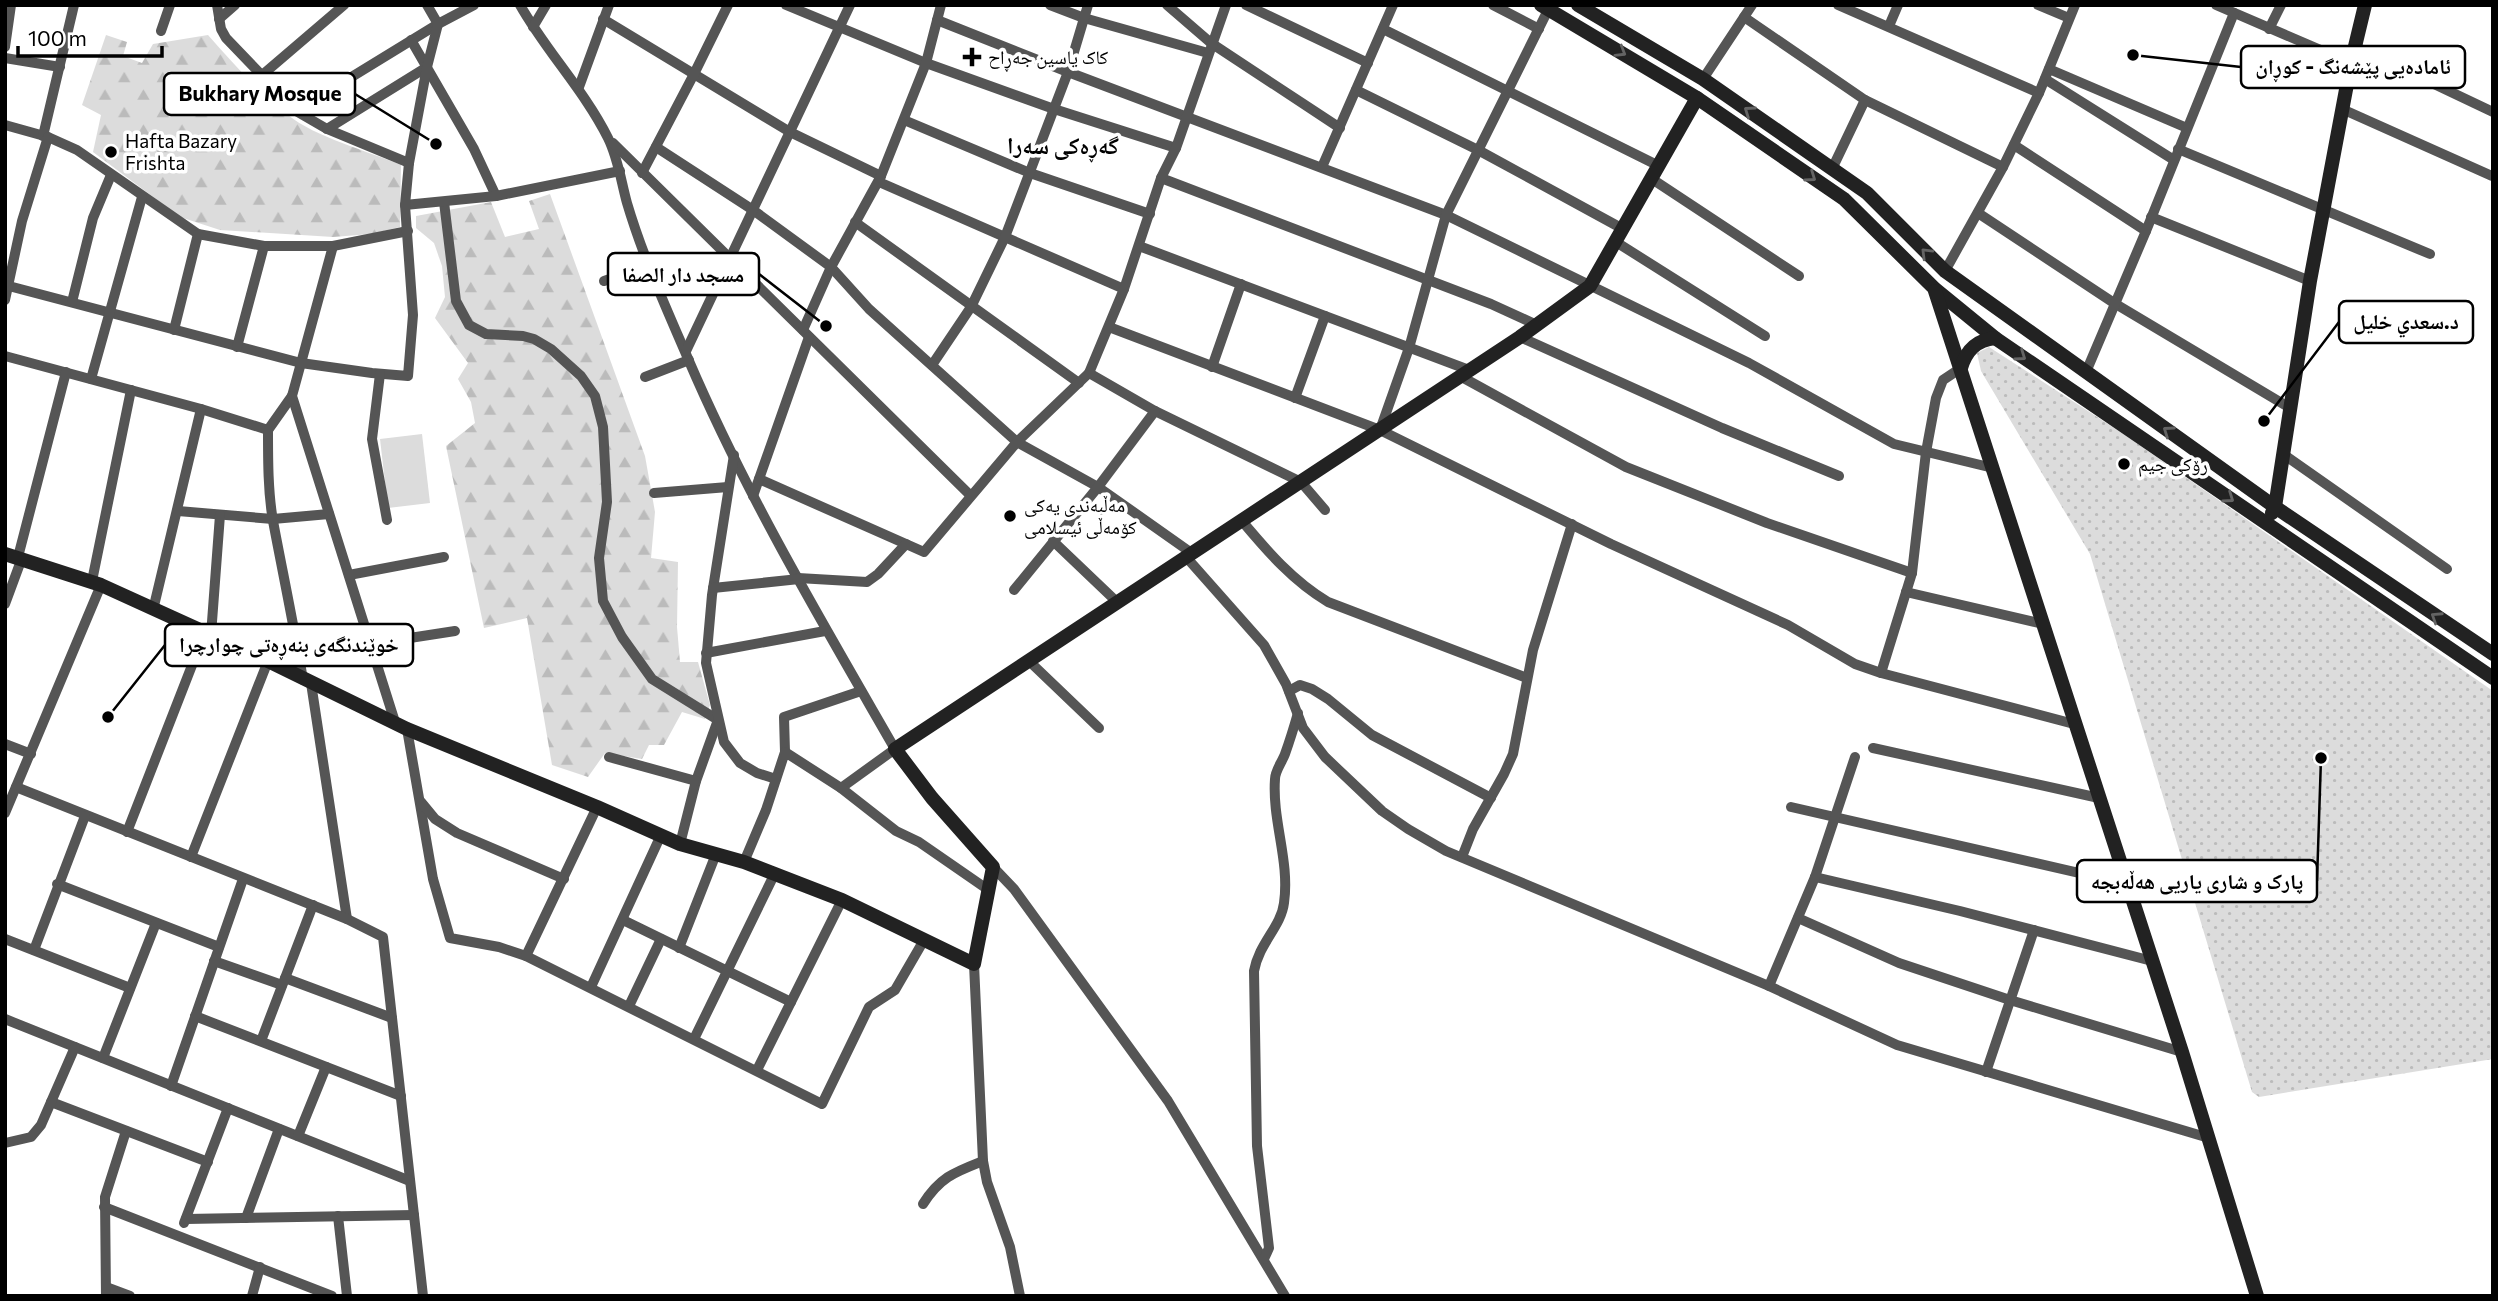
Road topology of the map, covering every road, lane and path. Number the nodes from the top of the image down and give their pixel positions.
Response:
1 (11, 5) edge
2 (74, 5) edge
3 (170, 5) edge
4 (216, 5) edge
5 (235, 5) edge
6 (344, 5) edge
7 (427, 5) edge
8 (474, 5) edge
9 (520, 5) edge
10 (546, 5) edge
11 (609, 5) edge
12 (727, 5) edge
13 (786, 5) edge
14 (850, 5) edge
15 (940, 5) edge
16 (1050, 5) edge
17 (1088, 5) edge
18 (1167, 5) edge
19 (1226, 5) edge
20 (1246, 5) edge
21 (1393, 5) edge
22 (1493, 5) edge
23 (1752, 5) edge
24 (1838, 5) edge
25 (1898, 5) edge
26 (2038, 5) edge
27 (2075, 5) edge
28 (2216, 5) edge
29 (2281, 5) edge
30 (2365, 5) edge
31 (1545, 7) edge
32 (1586, 7) edge
33 (2234, 13) junction
34 (1744, 17) junction
35 (1084, 18) junction
36 (2069, 18) junction
37 (219, 19) junction
38 (603, 19) junction
39 (937, 20) junction
40 (1605, 20) junction
41 (438, 24) junction
42 (1889, 26) junction
43 (533, 27) junction
44 (840, 27) junction
45 (1383, 29) junction
46 (1539, 29) junction
47 (2269, 30) junction
48 (161, 31) dead end
49 (1595, 36) junction
50 (411, 40) junction
51 (2354, 46) junction
52 (5, 47) edge
53 (1209, 48) junction
54 (5, 58) edge
55 (926, 63) junction
56 (1368, 63) junction
57 (2351, 63) junction
58 (60, 67) junction
59 (427, 67) junction
60 (1068, 72) junction
61 (694, 74) junction
62 (2047, 74) junction
63 (261, 76) junction
64 (1703, 79) junction
65 (579, 87) junction
66 (1356, 90) junction
67 (1508, 90) junction
68 (2039, 93) junction
69 (1698, 98) junction
70 (1865, 100) junction
71 (1054, 108) junction
72 (2342, 110) junction
73 (296, 111) junction
74 (2493, 112) edge
75 (1186, 115) junction
76 (904, 120) junction
77 (5, 125) edge
78 (1339, 128) junction
79 (2187, 128) junction
80 (327, 129) junction
81 (790, 132) junction
82 (46, 137) junction
83 (609, 139) junction
84 (2014, 145) junction
85 (656, 146) junction
86 (1175, 148) junction
87 (1478, 150) junction
88 (2176, 155) junction
89 (410, 163) junction
90 (1322, 167) junction
91 (2003, 167) junction
92 (1832, 169) junction
93 (620, 171) junction
94 (642, 173) junction
95 (1030, 173) junction
96 (1656, 173) junction
97 (111, 175) junction
98 (2492, 176) edge
99 (1161, 178) junction
100 (880, 179) junction
101 (496, 196) junction
102 (142, 197) junction
103 (444, 202) junction
104 (405, 205) junction
105 (2324, 208) junction
106 (753, 210) junction
107 (1978, 213) junction
108 (1150, 214) junction
109 (1446, 215) junction
110 (2151, 217) junction
111 (855, 222) junction
112 (2146, 231) junction
113 (408, 232) junction
114 (198, 234) junction
115 (1620, 235) junction
116 (1005, 237) junction
117 (264, 246) junction
118 (333, 246) junction
119 (1139, 246) junction
120 (2430, 254) dead end
121 (730, 260) junction
122 (650, 265) junction
123 (831, 267) junction
124 (1945, 271) junction
125 (1798, 276) dead end
126 (1428, 279) junction
127 (604, 281) dead end
128 (2310, 281) junction
129 (7, 285) edge
130 (1241, 285) junction
131 (1590, 286) junction
132 (1124, 289) junction
133 (1935, 289) junction
134 (5, 300) edge
135 (72, 302) junction
136 (2114, 303) junction
137 (971, 307) junction
138 (109, 311) junction
139 (1325, 316) junction
140 (1537, 325) junction
141 (1109, 327) junction
142 (174, 330) junction
143 (806, 334) junction
144 (1765, 336) dead end
145 (1520, 338) junction
146 (1995, 338) junction
147 (237, 347) junction
148 (1409, 348) junction
149 (687, 355) junction
150 (5, 357) edge
151 (301, 363) junction
152 (932, 365) junction
153 (1212, 367) junction
154 (1961, 369) junction
155 (66, 372) junction
156 (2086, 372) junction
157 (1089, 373) junction
158 (1464, 373) junction
159 (380, 374) junction
160 (645, 377) dead end
161 (91, 379) junction
162 (1079, 383) junction
163 (131, 390) junction
164 (292, 396) junction
165 (1295, 398) junction
166 (2290, 408) junction
167 (201, 409) junction
168 (1155, 411) junction
169 (268, 430) junction
170 (1380, 430) junction
171 (1017, 442) junction
172 (1926, 452) junction
173 (734, 454) junction
174 (2283, 454) junction
175 (1993, 468) junction
176 (1839, 476) dead end
177 (759, 479) junction
178 (1301, 482) junction
179 (728, 487) junction
180 (1098, 487) junction
181 (654, 493) dead end
182 (970, 495) junction
183 (753, 496) junction
184 (2275, 507) junction
185 (1325, 510) dead end
186 (178, 511) junction
187 (329, 514) junction
188 (220, 515) junction
189 (273, 519) junction
190 (387, 520) dead end
191 (1242, 521) junction
192 (1572, 524) junction
193 (2266, 524) junction
194 (1053, 541) junction
195 (906, 544) junction
196 (444, 556) dead end
197 (1190, 556) junction
198 (15, 557) edge
199 (2447, 569) dead end
200 (1912, 573) junction
201 (349, 575) junction
202 (799, 578) junction
203 (96, 583) junction
204 (713, 588) junction
205 (1014, 590) dead end
206 (1906, 593) junction
207 (1118, 603) junction
208 (5, 604) edge
209 (153, 610) junction
210 (2043, 624) junction
211 (455, 631) dead end
212 (825, 631) junction
213 (208, 634) junction
214 (371, 644) junction
215 (706, 653) junction
216 (2493, 654) edge
217 (268, 662) junction
218 (1030, 662) junction
219 (1881, 673) junction
220 (1527, 678) junction
221 (2493, 678) edge
222 (307, 682) junction
223 (861, 691) junction
224 (1289, 691) junction
225 (1298, 713) junction
226 (718, 720) junction
227 (2074, 724) junction
228 (401, 726) junction
229 (1099, 728) dead end
230 (5, 744) edge
231 (1873, 748) dead end
232 (895, 749) junction
233 (785, 752) junction
234 (31, 754) junction
235 (609, 757) dead end
236 (1854, 757) dead end
237 (776, 779) junction
238 (696, 781) junction
239 (16, 787) junction
240 (841, 788) junction
241 (2099, 798) junction
242 (1491, 799) junction
243 (420, 800) junction
244 (597, 807) junction
245 (1791, 807) dead end
246 (5, 813) edge
247 (85, 816) junction
248 (1836, 818) junction
249 (127, 832) junction
250 (661, 835) junction
251 (680, 844) junction
252 (716, 854) junction
253 (191, 857) junction
254 (1462, 857) junction
255 (744, 862) junction
256 (993, 867) junction
257 (775, 873) junction
258 (1815, 877) junction
259 (243, 879) junction
260 (564, 879) junction
261 (57, 884) junction
262 (2127, 884) junction
263 (987, 890) junction
264 (842, 900) junction
265 (313, 905) junction
266 (1798, 918) junction
267 (347, 919) junction
268 (623, 920) junction
269 (156, 923) junction
270 (2034, 930) junction
271 (5, 939) edge
272 (661, 939) junction
273 (924, 940) junction
274 (219, 947) junction
275 (679, 948) junction
276 (34, 950) junction
277 (526, 956) junction
278 (214, 961) junction
279 (2152, 961) junction
280 (974, 964) junction
281 (727, 971) junction
282 (284, 981) junction
283 (1769, 986) junction
284 (591, 987) junction
285 (130, 988) junction
286 (2010, 1000) junction
287 (791, 1002) junction
288 (628, 1006) junction
289 (195, 1016) junction
290 (392, 1018) junction
291 (5, 1019) edge
292 (694, 1039) junction
293 (261, 1041) junction
294 (75, 1047) junction
295 (2182, 1052) junction
296 (103, 1058) junction
297 (326, 1067) junction
298 (757, 1070) junction
299 (1986, 1072) junction
300 (171, 1086) junction
301 (401, 1096) junction
302 (51, 1102) junction
303 (229, 1108) junction
304 (279, 1129) junction
305 (126, 1131) junction
306 (298, 1136) junction
307 (2208, 1138) junction
308 (5, 1143) edge
309 (984, 1161) junction
310 (208, 1162) junction
311 (410, 1181) junction
312 (923, 1204) dead end
313 (104, 1207) junction
314 (414, 1215) junction
315 (338, 1216) junction
316 (246, 1218) junction
317 (186, 1219) junction
318 (179, 1236) junction
319 (1264, 1259) junction
320 (260, 1267) junction
321 (106, 1291) edge
322 (328, 1295) edge
323 (130, 1296) edge
324 (253, 1296) edge
325 (346, 1296) edge
326 (423, 1296) edge
327 (1020, 1296) edge
328 (1285, 1296) edge
329 (2257, 1296) edge

1 - 52 street
2 - 58 street
3 - 48 street
4 - 37 street
5 - 37 street
6 - 63 street
7 - 41 street
8 - 41 street
9 - 43 street
10 - 43 street
11 - 38 street
12 - 61 street
13 - 44 street
14 - 44 street
15 - 39 street
16 - 35 street
17 - 35 street
18 - 53 street
19 - 53 street
20 - 56 street
21 - 45 street
22 - 46 street
23 - 34 street
24 - 42 street
25 - 42 street
26 - 36 street
27 - 36 street
28 - 33 street
29 - 47 street
30 - 51 street
31 - 46 street
31 - 49 street
32 - 40 street
33 - 47 street
33 - 79 street
34 - 64 street
34 - 70 street
35 - 53 street
35 - 60 street
36 - 62 street
37 - 63 street
38 - 61 street
38 - 65 street
39 - 55 street
39 - 60 street
40 - 49 street
40 - 64 street
41 - 50 street
41 - 59 street
42 - 68 street
43 - 65 street
44 - 55 street
44 - 81 street
45 - 56 street
45 - 67 street
46 - 67 street
47 - 57 street
49 -> 69 street
50 - 59 street
50 - 73 street
51 - 57 street
51 - 74 street
53 - 75 street
53 - 78 street
54 - 58 street
55 - 71 street
55 - 76 street
56 - 66 street
57 - 72 street
58 - 82 street
59 - 80 street
59 - 89 street
59 - 101 street
60 - 71 street
60 - 75 street
61 - 81 street
61 - 85 street
62 - 68 street
62 - 79 street
62 - 88 street
63 - 73 street
92 -> 64 street
65 - 83 street
66 - 78 street
66 - 87 street
67 - 87 street
67 - 96 street
68 - 84 street
69 - 96 street
69 -> 133 street
70 - 91 street
70 - 92 street
71 - 86 street
71 - 95 street
72 - 98 street
72 - 105 street
73 - 80 street
75 - 86 street
75 - 90 street
76 - 95 street
76 - 100 street
77 - 82 street
78 - 90 street
79 - 88 street
80 - 89 street
81 - 100 street
81 - 106 street
82 - 97 street
82 - 129 street
83 - 93 street
83 - 94 street
84 - 91 street
84 - 112 street
85 - 94 street
85 - 106 street
86 - 99 street
87 - 109 street
87 - 115 street
88 - 105 street
88 - 110 street
89 - 104 street
90 - 109 street
91 - 107 street
124 -> 92 street
93 - 101 street
93 - 122 street
94 - 121 street
95 - 108 street
95 - 116 street
96 - 115 street
96 - 125 street
97 - 102 street
97 - 135 street
99 - 108 street
99 - 126 street
100 - 111 street
100 - 116 street
101 - 103 street
102 - 114 street
102 - 138 street
103 - 104 street
103 - 226 street
104 - 113 street
105 - 120 street
105 - 128 street
106 - 121 street
106 - 123 street
107 - 124 street
107 - 136 street
108 - 119 street
109 - 126 street
109 - 131 street
110 - 112 street
110 - 128 street
111 - 123 street
111 - 137 street
112 - 136 street
113 - 118 street
113 - 159 street
114 - 117 street
114 - 142 street
115 - 131 street
115 - 144 street
116 - 132 street
116 - 137 street
117 - 118 street
117 - 147 street
118 - 151 street
119 - 130 street
119 - 132 street
121 - 143 street
121 - 149 street
122 - 127 street
122 - 149 street
123 - 143 street
123 - 152 street
124 - 133 street
124 - 156 street
126 - 140 street
126 - 148 street
128 - 166 street
129 - 134 street
129 - 135 street
130 - 139 street
130 - 153 street
131 - 140 street
131 - 172 street
132 - 141 street
133 - 146 street
133 - 154 street
135 - 138 street
136 - 156 street
136 - 166 street
137 - 152 street
137 - 162 street
138 - 142 street
138 - 161 street
139 - 148 street
139 - 165 street
140 - 145 street
141 - 153 street
141 - 157 street
142 - 147 street
143 - 177 street
143 - 182 street
145 - 158 street
145 - 176 street
146 - 154 street
146 -> 193 street
147 - 151 street
148 - 158 street
148 - 170 street
149 - 160 street
149 - 173 street
150 - 155 street
151 - 159 street
151 - 164 street
152 - 171 street
153 - 165 street
154 - 172 street
154 - 175 street
155 - 161 street
155 - 198 street
184 -> 156 street
157 - 162 street
157 - 168 street
158 - 170 street
158 - 200 street
159 - 190 street
161 - 163 street
162 - 171 street
163 - 167 street
163 - 203 street
164 - 169 street
164 - 187 street
165 - 170 street
166 - 174 street
167 - 169 street
167 - 186 street
168 - 178 street
168 - 180 street
169 - 189 street
170 - 178 street
170 - 192 street
171 - 180 street
171 - 182 street
172 - 175 street
172 - 200 street
173 - 179 street
173 - 183 street
174 - 184 street
174 - 199 street
175 - 210 street
177 - 183 street
177 - 195 street
178 - 185 street
178 - 191 street
179 - 181 street
179 - 204 street
180 - 194 street
180 - 197 street
182 - 195 street
183 - 202 street
184 - 193 street
216 -> 184 street
186 - 188 street
186 - 209 street
187 - 189 street
187 - 201 street
188 - 189 street
188 - 213 street
189 - 222 street
191 - 197 street
191 - 220 street
192 - 219 street
192 - 220 street
193 - 221 street
194 - 205 street
194 - 207 street
195 - 202 street
196 - 201 street
197 - 207 street
197 - 224 street
198 - 203 street
198 - 208 street
200 - 206 street
201 - 214 street
202 - 204 street
202 - 212 street
203 - 209 street
203 - 234 street
204 - 215 street
206 - 210 street
206 - 219 street
207 - 218 street
209 - 213 street
210 - 227 street
211 - 214 street
212 - 215 street
212 - 223 street
213 - 217 street
213 - 249 street
214 - 228 street
215 - 226 street
217 - 222 street
217 - 253 street
218 - 229 street
218 - 232 street
219 - 227 street
220 - 242 street
222 - 228 street
222 - 267 street
223 - 232 street
223 - 233 street
224 - 225 street
224 - 242 street
225 - 254 street
225 - 319 street
226 - 237 street
226 - 238 street
227 - 241 street
228 - 243 street
228 - 244 street
230 - 234 street
231 - 241 street
232 - 240 street
232 - 256 street
233 - 237 street
233 - 240 street
234 - 239 street
235 - 238 street
236 - 248 street
237 - 255 street
238 - 251 street
239 - 246 street
239 - 247 street
240 - 263 street
241 - 262 street
242 - 254 street
243 - 260 street
243 - 277 street
244 - 250 street
244 - 260 street
245 - 248 street
247 - 249 street
247 - 261 street
248 - 258 street
248 - 262 street
249 - 253 street
250 - 251 street
250 - 268 street
251 - 252 street
252 - 255 street
252 - 275 street
253 - 259 street
254 - 283 street
255 - 257 street
256 - 263 street
256 - 319 street
257 - 264 street
257 - 281 street
258 - 266 street
258 - 270 street
259 - 265 street
259 - 274 street
260 - 277 street
261 - 269 street
261 - 276 street
262 - 279 street
263 - 280 street
264 - 273 street
264 - 287 street
265 - 267 street
265 - 282 street
266 - 283 street
266 - 286 street
267 - 290 street
268 - 272 street
268 - 284 street
269 - 274 street
269 - 285 street
270 - 279 street
270 - 286 street
271 - 276 street
272 - 275 street
272 - 288 street
273 - 280 street
273 - 298 street
274 - 278 street
275 - 281 street
276 - 285 street
277 - 284 street
278 - 282 street
278 - 289 street
279 - 295 street
280 - 309 street
281 - 287 street
281 - 292 street
282 - 290 street
282 - 293 street
283 - 299 street
284 - 288 street
285 - 296 street
286 - 295 street
286 - 299 street
287 - 298 street
288 - 292 street
289 - 293 street
289 - 300 street
290 - 301 street
291 - 294 street
292 - 298 street
293 - 297 street
294 - 296 street
294 - 302 street
295 - 307 street
296 - 300 street
297 - 301 street
297 - 306 street
299 - 307 street
300 - 303 street
301 - 311 street
302 - 305 street
302 - 308 street
303 - 304 street
303 - 310 street
304 - 306 street
304 - 316 street
305 - 310 street
305 - 313 street
306 - 311 street
307 - 329 street
309 - 312 street
309 - 327 street
310 - 317 street
311 - 314 street
313 - 318 street
313 - 321 street
314 - 315 street
314 - 326 street
315 - 316 street
315 - 325 street
316 - 317 street
317 - 318 street
318 - 320 street
319 - 328 street
320 - 322 street
320 - 324 street
321 - 323 street

